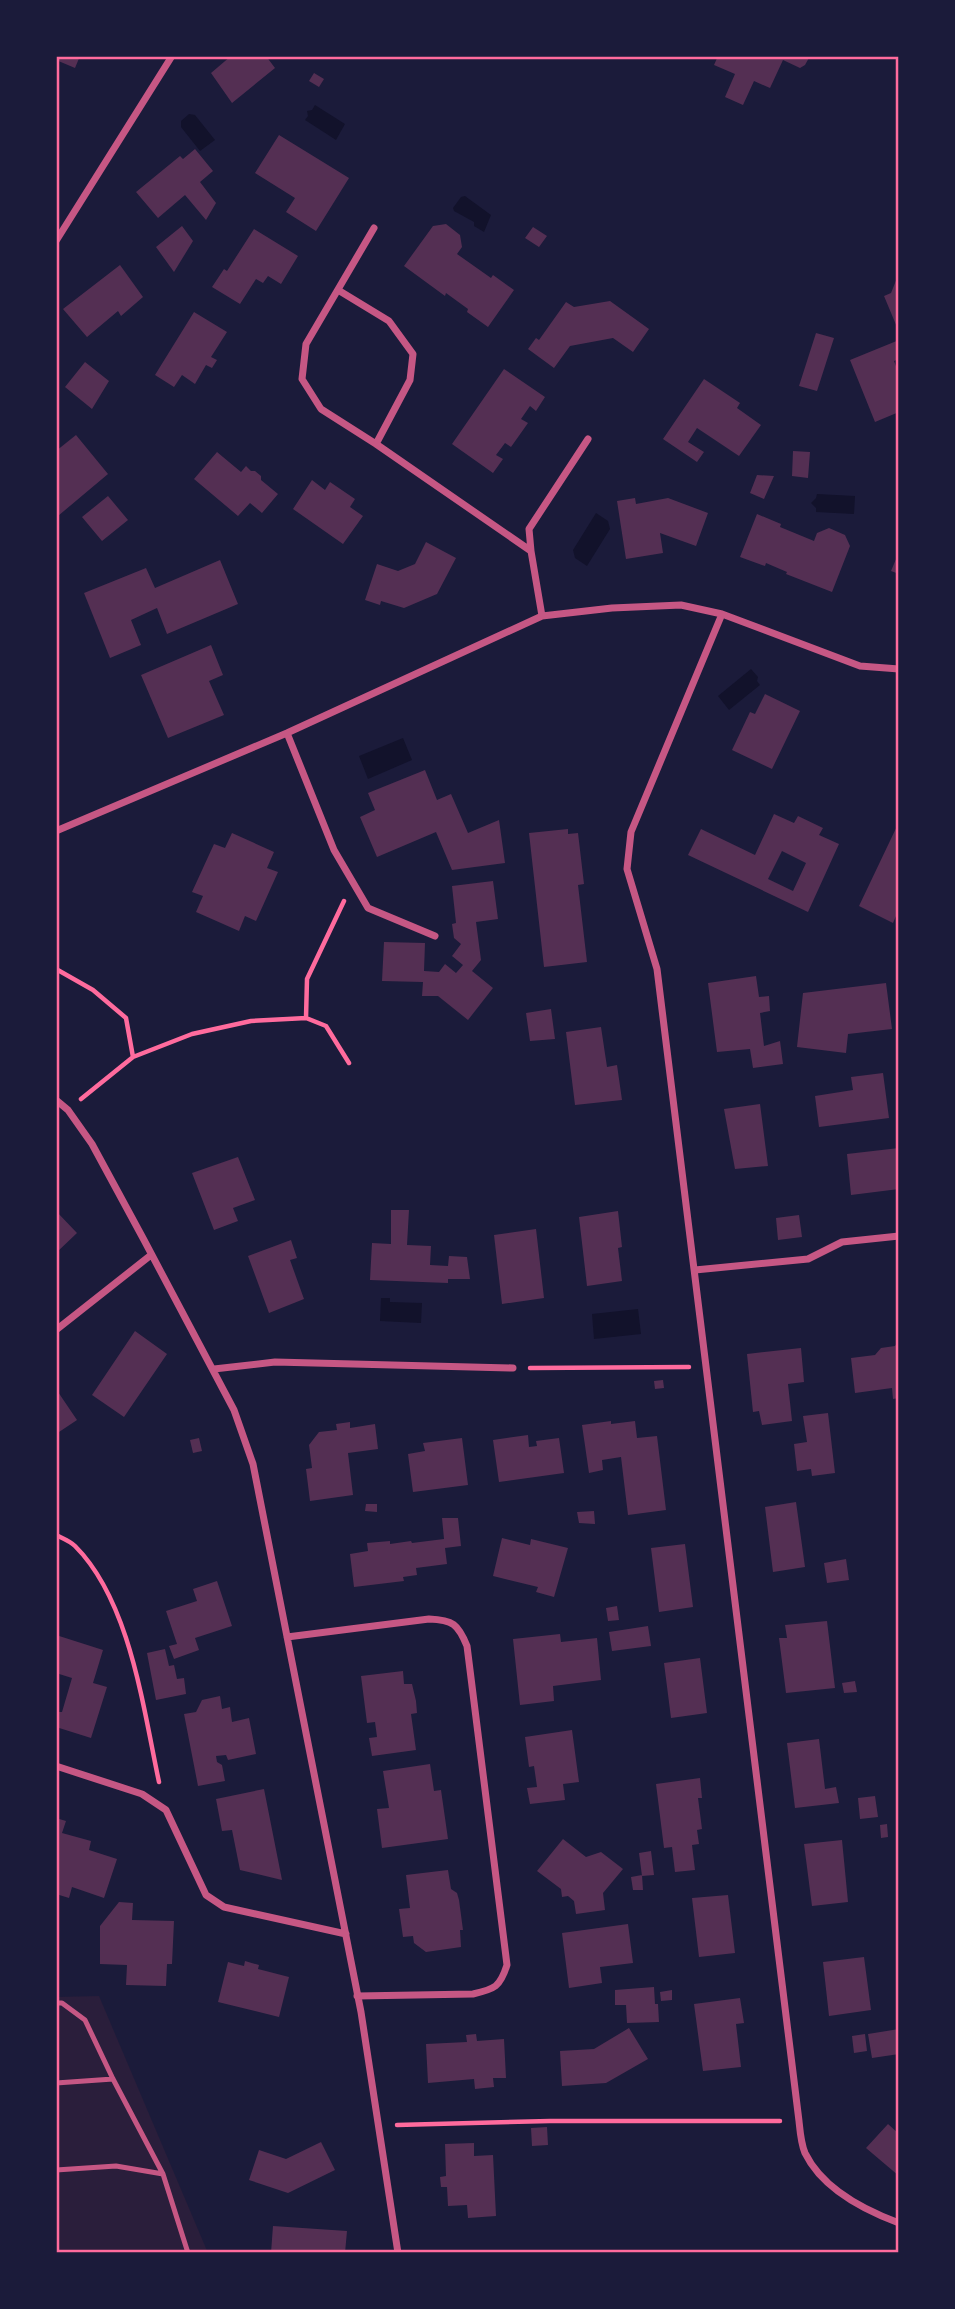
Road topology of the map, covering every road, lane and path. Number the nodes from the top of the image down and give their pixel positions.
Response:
1 (172, 56) edge
2 (374, 228) dead end
3 (56, 241) edge
4 (338, 290) junction
5 (588, 439) dead end
6 (376, 444) junction
7 (531, 551) junction
8 (722, 614) junction
9 (542, 616) junction
10 (899, 669) edge
11 (287, 733) junction
12 (56, 831) edge
13 (353, 882) junction
14 (435, 936) dead end
15 (56, 969) edge
16 (306, 1018) junction
17 (133, 1057) junction
18 (349, 1063) dead end
19 (56, 1100) edge
20 (68, 1110) junction
21 (899, 1236) edge
22 (151, 1255) junction
23 (695, 1270) junction
24 (56, 1330) edge
25 (708, 1367) junction
26 (513, 1368) joint
27 (214, 1369) junction
28 (56, 1535) edge
29 (287, 1637) junction
30 (56, 1766) edge
31 (166, 1810) junction
32 (346, 1934) junction
33 (357, 1996) junction
34 (56, 2003) edge
35 (113, 2079) junction
36 (56, 2083) edge
37 (799, 2121) junction
38 (380, 2125) junction
39 (56, 2170) edge
40 (163, 2174) junction
41 (899, 2223) edge
42 (188, 2253) edge
43 (398, 2253) edge

1 - 3 street
2 - 4 street
4 - 6 street
4 - 6 street
5 - 7 street
6 - 7 street
7 - 9 street
8 - 9 street
8 - 10 street
8 - 23 street
9 - 11 street
11 - 12 street
11 - 13 street
13 - 14 street
13 - 16 path
15 - 17 path
16 - 17 path
16 - 18 path
17 - 20 path
19 - 20 street
20 - 22 street
21 - 23 street
22 - 24 street
22 - 27 street
23 - 25 street
25 - 26 path
25 - 37 street
26 - 27 street
27 - 29 street
28 - 31 path
29 - 32 street
29 - 33 street
30 - 31 street
31 - 32 street
32 - 33 street
33 - 38 street
34 - 35 lane
35 - 36 lane
35 - 40 lane
37 - 38 path
37 - 41 street
38 - 43 street
39 - 40 lane
40 - 42 lane

